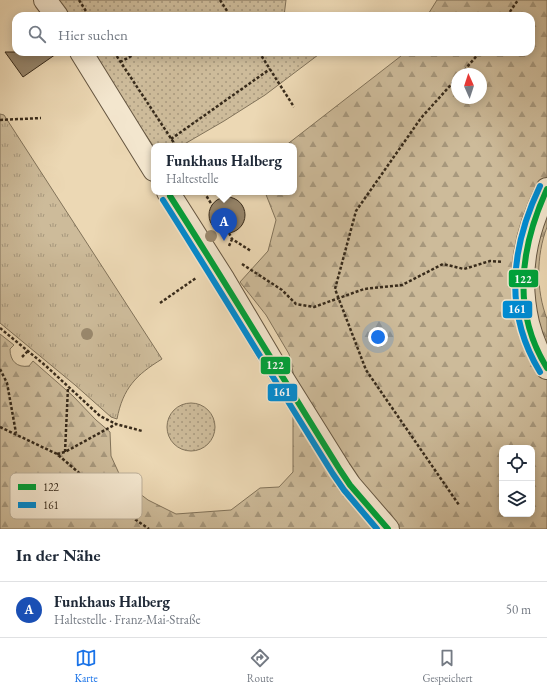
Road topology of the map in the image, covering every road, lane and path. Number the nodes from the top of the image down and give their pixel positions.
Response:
1 (45, 0) edge
2 (79, 0) edge
3 (220, 0) edge
4 (518, 0) edge
5 (54, 12) edge
6 (86, 12) edge
7 (227, 12) edge
8 (510, 12) edge
9 (83, 56) edge
10 (116, 56) edge
11 (131, 56) edge
12 (262, 56) edge
13 (476, 56) edge
14 (120, 62) junction
15 (465, 68) edge
16 (270, 69) junction
17 (451, 85) edge
18 (294, 107) dead end
19 (42, 118) dead end
20 (0, 120) edge
21 (171, 139) junction
22 (174, 143) edge
23 (151, 165) edge
24 (547, 189) edge
25 (170, 195) edge
26 (206, 195) edge
27 (212, 205) dead end
28 (229, 233) dead end
29 (251, 251) dead end
30 (507, 262) dead end
31 (241, 263) dead end
32 (215, 266) junction
33 (339, 298) junction
34 (160, 303) dead end
35 (0, 328) edge
36 (28, 351) junction
37 (22, 357) dead end
38 (547, 368) edge
39 (0, 369) edge
40 (68, 387) junction
41 (116, 424) junction
42 (0, 427) edge
43 (142, 431) dead end
44 (16, 434) junction
45 (65, 452) junction
46 (57, 454) junction
47 (79, 473) edge
48 (459, 505) dead end
49 (135, 519) edge
50 (149, 529) edge
51 (388, 529) edge

1 - 5 street
2 - 6 path
3 - 7 path
4 - 8 path
9 - 23 street
10 - 14 path
11 - 14 path
12 - 16 path
13 - 15 path
14 - 21 path
16 - 18 path
16 - 21 path
17 - 33 path
19 - 20 path
21 - 22 path
24 - 38 street
25 - 32 street
26 - 27 path
28 - 29 path
30 - 33 path
31 - 33 path
32 - 34 path
32 - 51 street
33 - 48 path
35 - 36 path
36 - 37 path
36 - 40 path
39 - 44 path
40 - 41 path
40 - 45 path
41 - 43 path
41 - 45 path
42 - 44 path
44 - 46 path
45 - 46 path
46 - 47 path
49 - 50 path

